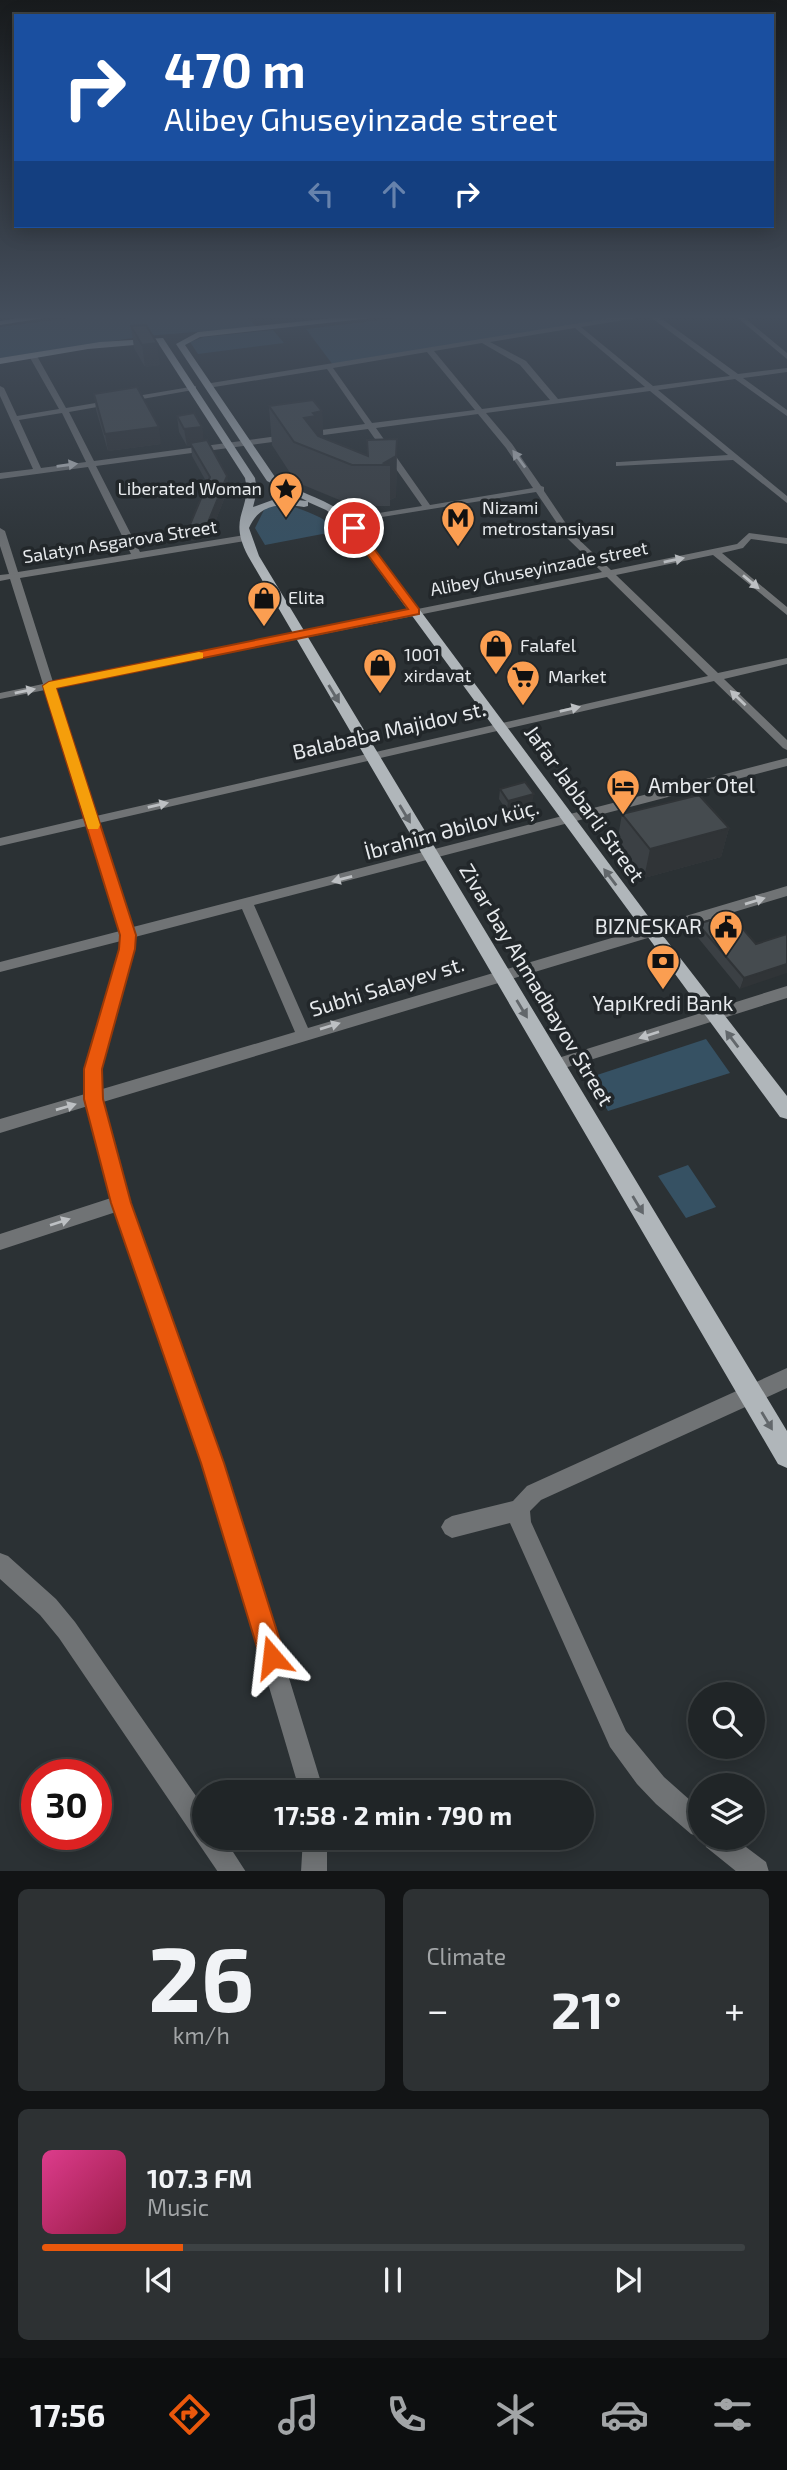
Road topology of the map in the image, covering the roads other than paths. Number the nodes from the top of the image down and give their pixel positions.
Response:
1 (6, 401) edge
2 (59, 401) edge
3 (115, 401) edge
4 (202, 401) edge
5 (218, 401) edge
6 (354, 401) edge
7 (473, 401) edge
8 (537, 401) edge
9 (670, 401) edge
10 (770, 401) edge
11 (479, 409) junction
12 (64, 410) junction
13 (787, 414) edge
14 (14, 418) junction
15 (371, 425) junction
16 (245, 441) junction
17 (228, 444) junction
18 (737, 457) junction
19 (91, 462) junction
20 (619, 464) dead end
21 (38, 470) junction
22 (0, 475) edge
23 (541, 489) junction
24 (787, 500) edge
25 (427, 507) junction
26 (344, 517) junction
27 (0, 531) edge
28 (244, 533) junction
29 (787, 541) edge
30 (715, 552) junction
31 (137, 556) junction
32 (609, 573) junction
33 (6, 577) edge
34 (415, 611) junction
35 (787, 612) edge
36 (300, 636) junction
37 (787, 661) edge
38 (716, 677) junction
39 (49, 686) junction
40 (0, 696) edge
41 (499, 726) junction
42 (787, 746) edge
43 (370, 755) junction
44 (787, 762) edge
45 (91, 820) junction
46 (567, 820) junction
47 (0, 842) edge
48 (430, 855) junction
49 (787, 891) edge
50 (247, 904) junction
51 (651, 932) junction
52 (128, 935) junction
53 (0, 967) edge
54 (502, 975) junction
55 (787, 992) edge
56 (714, 1015) junction
57 (303, 1034) junction
58 (555, 1065) junction
59 (93, 1099) junction
60 (787, 1111) edge
61 (0, 1126) edge
62 (121, 1203) junction
63 (0, 1242) edge
64 (787, 1378) edge
65 (751, 1394) junction
66 (787, 1455) edge
67 (519, 1510) junction
68 (452, 1527) dead end
69 (0, 1564) edge
70 (308, 1780) edge
71 (192, 1812) edge
72 (688, 1815) edge
73 (218, 1850) edge
74 (315, 1850) edge
75 (730, 1850) edge
76 (234, 1871) edge
77 (314, 1871) edge
78 (757, 1871) edge

1 - 14 street
2 - 12 street
3 - 12 street
4 - 17 main road
5 - 16 main road
6 - 15 street
7 - 11 street
8 - 11 street
9 - 18 street
10 - 13 street
11 - 15 street
23 -> 11 street
12 - 14 street
12 - 19 street
14 - 21 street
15 - 16 street
15 - 25 street
16 - 17 street
16 - 26 main road
17 - 19 street
17 - 28 main road
18 - 20 street
18 - 24 street
21 -> 19 street
19 - 31 street
21 - 22 street
23 - 25 street
23 - 32 street
25 - 26 street
26 - 28 main road
26 - 34 main road, Jafar Jabbarli Street
27 - 33 street
28 - 31 street, Salatyn Asgarova Street
28 - 36 main road, Zivar bay Ahmadbayov Street
29 - 30 street, Alibey Ghuseyinzade street
32 -> 30 street, Alibey Ghuseyinzade street
30 -> 35 street
31 - 33 street, Salatyn Asgarova Street
32 - 34 street, Alibey Ghuseyinzade street
32 - 38 street
33 - 39 street
34 - 36 street, Alibey Ghuseyinzade street
34 - 41 main road, Jafar Jabbarli Street
36 - 39 street, Alibey Ghuseyinzade street
36 -> 43 main road, Zivar bay Ahmadbayov Street
37 - 38 street, Balababa Majidov st.
41 -> 38 street, Balababa Majidov st.
42 -> 38 street
40 -> 39 street, Alibey Ghuseyinzade street
39 - 45 street
41 - 43 street, Balababa Majidov st.
41 - 46 main road, Jafar Jabbarli Street
45 -> 43 street, Balababa Majidov st.
43 -> 48 main road, Zivar bay Ahmadbayov Street
44 - 46 street, İbrahim Əbilov küç.
45 - 47 street, Balababa Majidov st.
45 - 52 street
46 - 48 street, İbrahim Əbilov küç.
51 -> 46 main road, Jafar Jabbarli Street
48 -> 50 street, İbrahim Əbilov küç.
48 - 54 main road, Zivar bay Ahmadbayov Street
51 -> 49 street, Subhi Salayev st.
50 - 52 street, İbrahim Əbilov küç.
50 - 57 street
51 - 54 street, Subhi Salayev st.
51 - 56 main road, Jafar Jabbarli Street
52 - 53 street, İbrahim Əbilov küç.
52 - 59 street
57 -> 54 street, Subhi Salayev st.
54 -> 58 main road, Zivar bay Ahmadbayov Street
55 - 56 street
56 -> 58 street
60 -> 56 main road, Jafar Jabbarli Street
57 - 59 street, Subhi Salayev st.
58 -> 65 main road, Zivar bay Ahmadbayov Street
61 -> 59 street, Subhi Salayev st.
59 - 62 street
63 -> 62 street
62 - 70 street
64 - 65 street
65 -> 66 main road, Zivar bay Ahmadbayov Street
65 - 67 street
67 - 68 street
67 - 72 street
69 - 71 street
73 - 76 street
74 - 77 street
75 - 78 street

